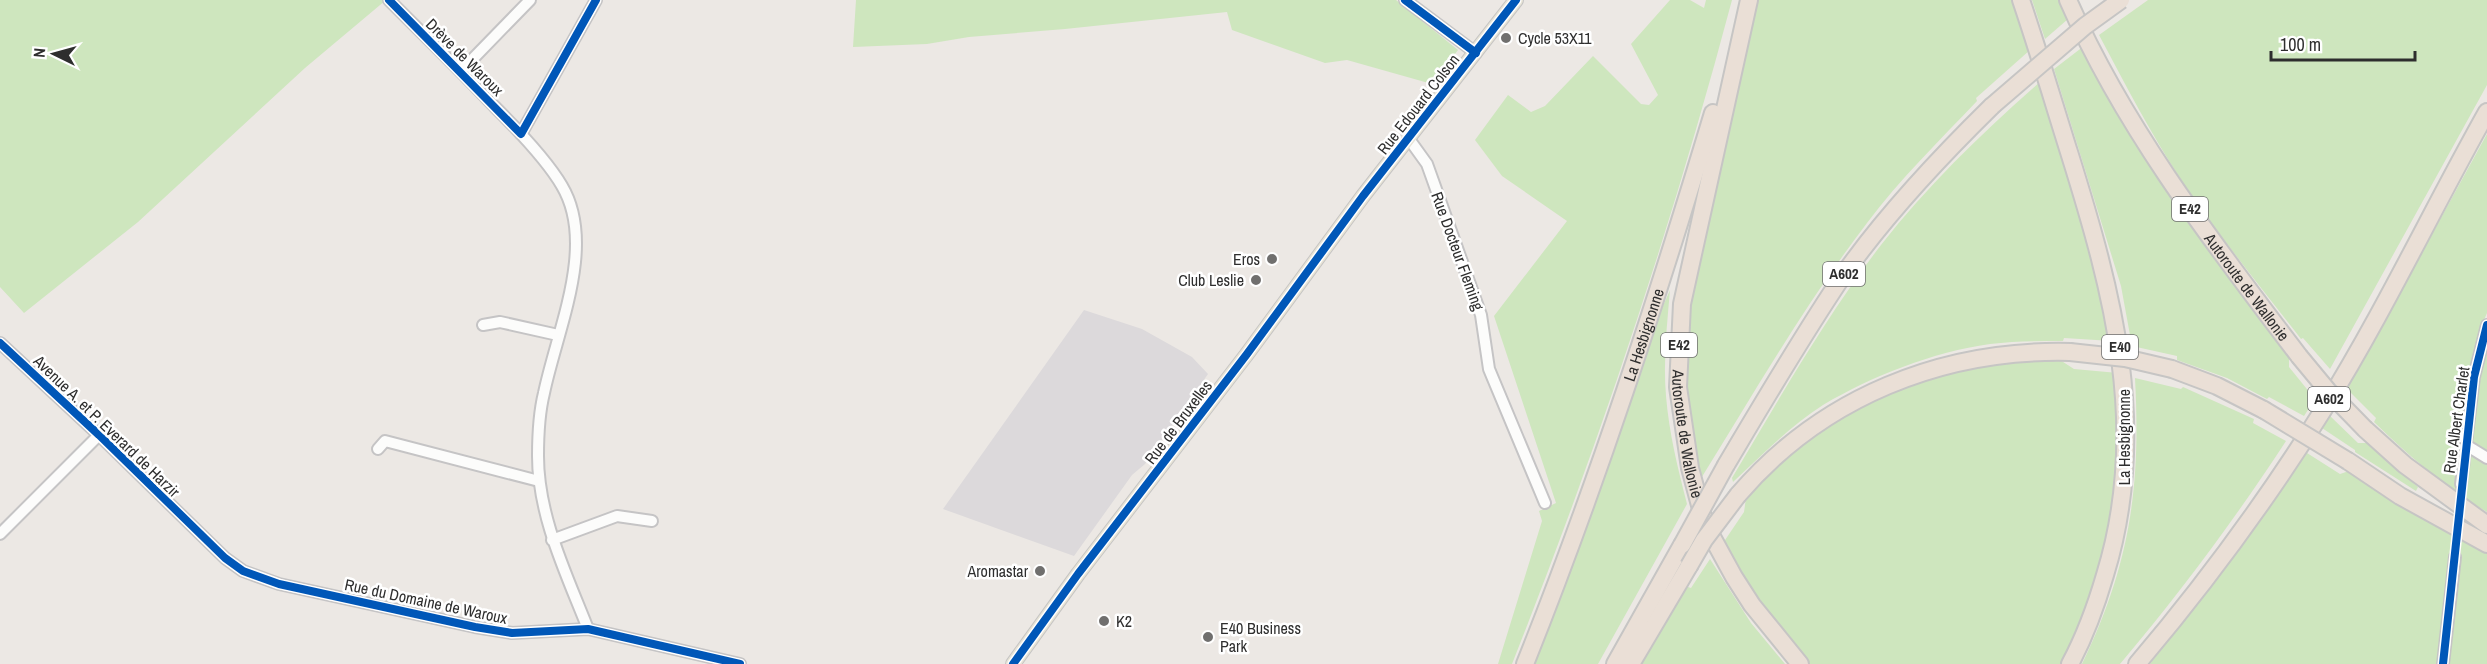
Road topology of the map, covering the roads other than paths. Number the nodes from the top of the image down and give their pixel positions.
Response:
1 (389, 0) edge
2 (530, 0) edge
3 (596, 0) edge
4 (1406, 0) edge
5 (1516, 0) edge
6 (1748, 0) edge
7 (2021, 0) edge
8 (2068, 0) edge
9 (2121, 0) edge
10 (1476, 53) junction
11 (460, 71) junction
12 (2487, 112) edge
13 (521, 134) junction
14 (1409, 139) junction
15 (1363, 196) joint
16 (483, 325) dead end
17 (2487, 325) edge
18 (558, 335) junction
19 (0, 343) edge
20 (99, 435) junction
21 (2466, 445) junction
22 (378, 449) dead end
23 (2487, 458) edge
24 (539, 481) junction
25 (2461, 484) tunnel mouth
26 (1545, 503) dead end
27 (652, 521) dead end
28 (2487, 525) edge
29 (194, 528) joint
30 (0, 534) edge
31 (552, 540) junction
32 (2487, 544) edge
33 (2455, 557) tunnel mouth
34 (588, 629) junction
35 (740, 664) edge
36 (1014, 664) edge
37 (1525, 664) edge
38 (1615, 664) edge
39 (1631, 664) edge
40 (1800, 664) edge
41 (2070, 664) edge
42 (2136, 664) edge
43 (2443, 664) edge

1 - 11 street, Drève de Waroux
2 - 11 street
3 - 13 street
4 - 10 street
5 - 10 main road, Rue Edouard Colson
6 - 37 highway, La Hesbignonne
6 - 40 highway, Autoroute de Wallonie / E42
7 - 41 highway, La Hesbignonne / E40
8 - 28 highway, Autoroute de Wallonie / E42, bridge
9 - 38 highway, A602, bridge
10 - 14 main road, Rue Edouard Colson
11 - 13 street, Drève de Waroux
12 - 42 highway, A602
13 - 18 street
14 - 15 main road, Rue Edouard Colson
14 - 26 street, Rue Docteur Fleming
15 - 36 main road, Rue de Bruxelles
16 - 18 street
17 - 21 street, Rue Albert Charlet
18 - 24 street
19 - 20 street, Avenue A. et P. Everard de Harzir
20 - 29 street, Avenue A. et P. Everard de Harzir
20 - 30 street
21 - 23 street
21 - 25 street, Rue Albert Charlet
22 - 24 street
24 - 31 street
27 - 31 street
29 - 34 street, Rue du Domaine de Waroux
31 - 34 street
32 - 39 highway, bridge
33 - 43 street
34 - 35 street, Rue du Domaine de Waroux

